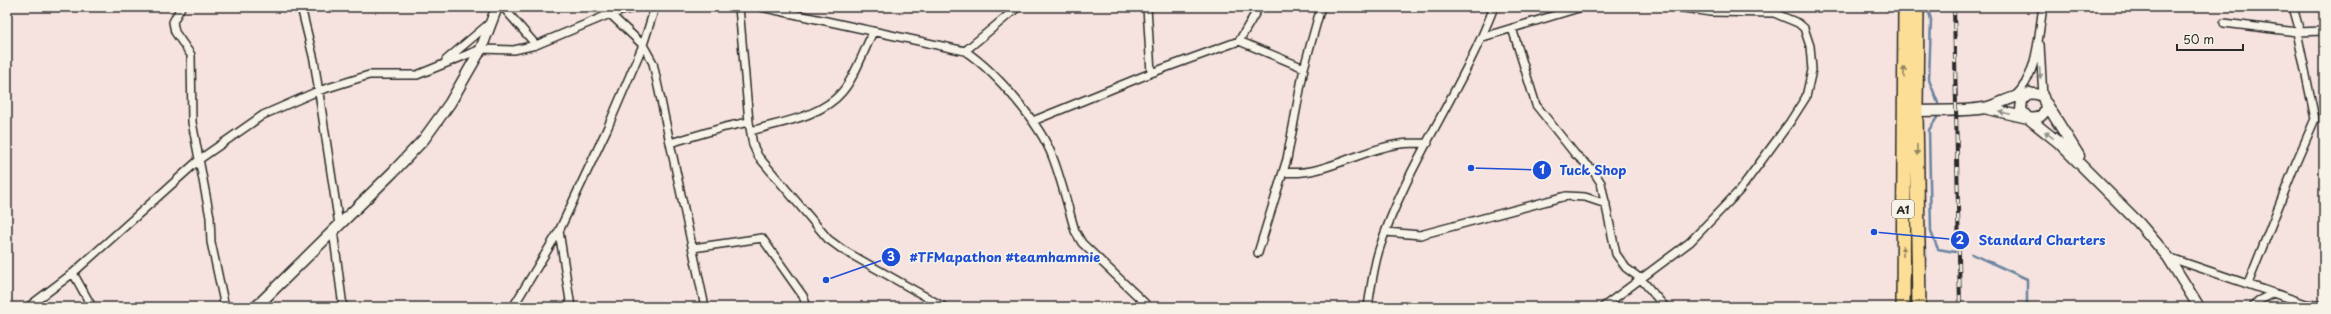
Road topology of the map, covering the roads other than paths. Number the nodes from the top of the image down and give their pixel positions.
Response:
1 (181, 7) edge
2 (301, 7) edge
3 (497, 7) edge
4 (503, 7) edge
5 (638, 7) edge
6 (655, 7) edge
7 (739, 7) edge
8 (761, 7) edge
9 (1018, 7) edge
10 (1147, 7) edge
11 (1259, 7) edge
12 (1321, 7) edge
13 (1494, 7) edge
14 (1582, 7) edge
15 (1677, 7) edge
16 (1905, 7) edge
17 (1917, 7) edge
18 (2042, 7) edge
19 (2293, 7) edge
20 (610, 14) junction
21 (2040, 20) junction
22 (492, 21) junction
23 (2224, 23) dead end
24 (1512, 28) junction
25 (2324, 31) edge
26 (873, 32) junction
27 (2299, 32) junction
28 (1483, 37) junction
29 (1240, 41) junction
30 (536, 45) junction
31 (642, 45) junction
32 (481, 49) junction
33 (964, 52) junction
34 (442, 63) junction
35 (1304, 68) junction
36 (1151, 73) junction
37 (318, 90) junction
38 (2030, 93) junction
39 (2013, 98) junction
40 (2044, 100) junction
41 (1984, 108) junction
42 (1909, 111) junction
43 (2028, 118) junction
44 (1033, 121) junction
45 (749, 122) junction
46 (750, 131) junction
47 (670, 143) junction
48 (1428, 143) junction
49 (200, 159) junction
50 (1283, 172) junction
51 (2107, 190) junction
52 (1606, 204) junction
53 (336, 227) junction
54 (559, 231) junction
55 (1386, 232) junction
56 (692, 248) junction
57 (1258, 253) dead end
58 (2168, 257) junction
59 (73, 273) junction
60 (1641, 279) junction
61 (2248, 284) junction
62 (2274, 293) junction
63 (2324, 306) edge
64 (28, 307) edge
65 (92, 307) edge
66 (225, 307) edge
67 (256, 307) edge
68 (343, 307) edge
69 (513, 307) edge
70 (571, 307) edge
71 (705, 307) edge
72 (807, 307) edge
73 (944, 307) edge
74 (1149, 307) edge
75 (1368, 307) edge
76 (1603, 307) edge
77 (1665, 307) edge
78 (1903, 307) edge
79 (1919, 307) edge
80 (2199, 307) edge
81 (2253, 307) edge

1 - 49 street
2 - 37 street
3 - 22 street
4 - 30 street
5 - 20 street
6 - 31 street
7 - 45 street
8 - 26 street
9 - 33 street
10 - 36 street
11 - 29 street
12 - 35 street
13 - 28 street
14 - 24 street
15 - 60 street
42 -> 16 highway, A1
17 - 42 highway, A1
18 - 21 street
19 - 27 street
20 - 30 street
20 - 31 street
21 - 39 street
21 -> 40 street
22 - 32 street
22 - 34 street
23 - 27 street
24 - 28 street
24 - 52 street
25 - 27 street
26 - 33 street
26 - 46 street
27 - 61 street
28 - 48 street
29 - 35 street
29 - 36 street
30 - 32 street
31 - 47 street
31 - 54 street
32 - 34 street
32 - 53 street
33 - 44 street
34 - 37 street
35 - 50 street
36 - 44 street
37 - 49 street
37 - 53 street
38 - 39 street
38 - 40 street
38 - 43 street
39 - 41 street
40 - 43 street
40 - 51 street
41 - 42 street
43 -> 41 street
78 -> 42 highway, A1
42 -> 79 highway, A1
51 -> 43 street
44 - 74 street
45 - 46 street
45 - 47 street
46 - 73 street
47 - 56 street
48 - 50 street
48 - 55 street
49 - 59 street
49 - 66 street
50 - 57 street
51 - 58 street
52 - 55 street
52 - 60 street
53 - 67 street
53 - 68 street
54 - 69 street
54 - 70 street
55 - 75 street
56 - 71 street
56 - 72 street
58 - 61 street
58 - 80 street
59 - 64 street
59 - 65 street
60 - 76 street
60 - 77 street
61 - 62 street
62 - 63 street
62 - 81 street

